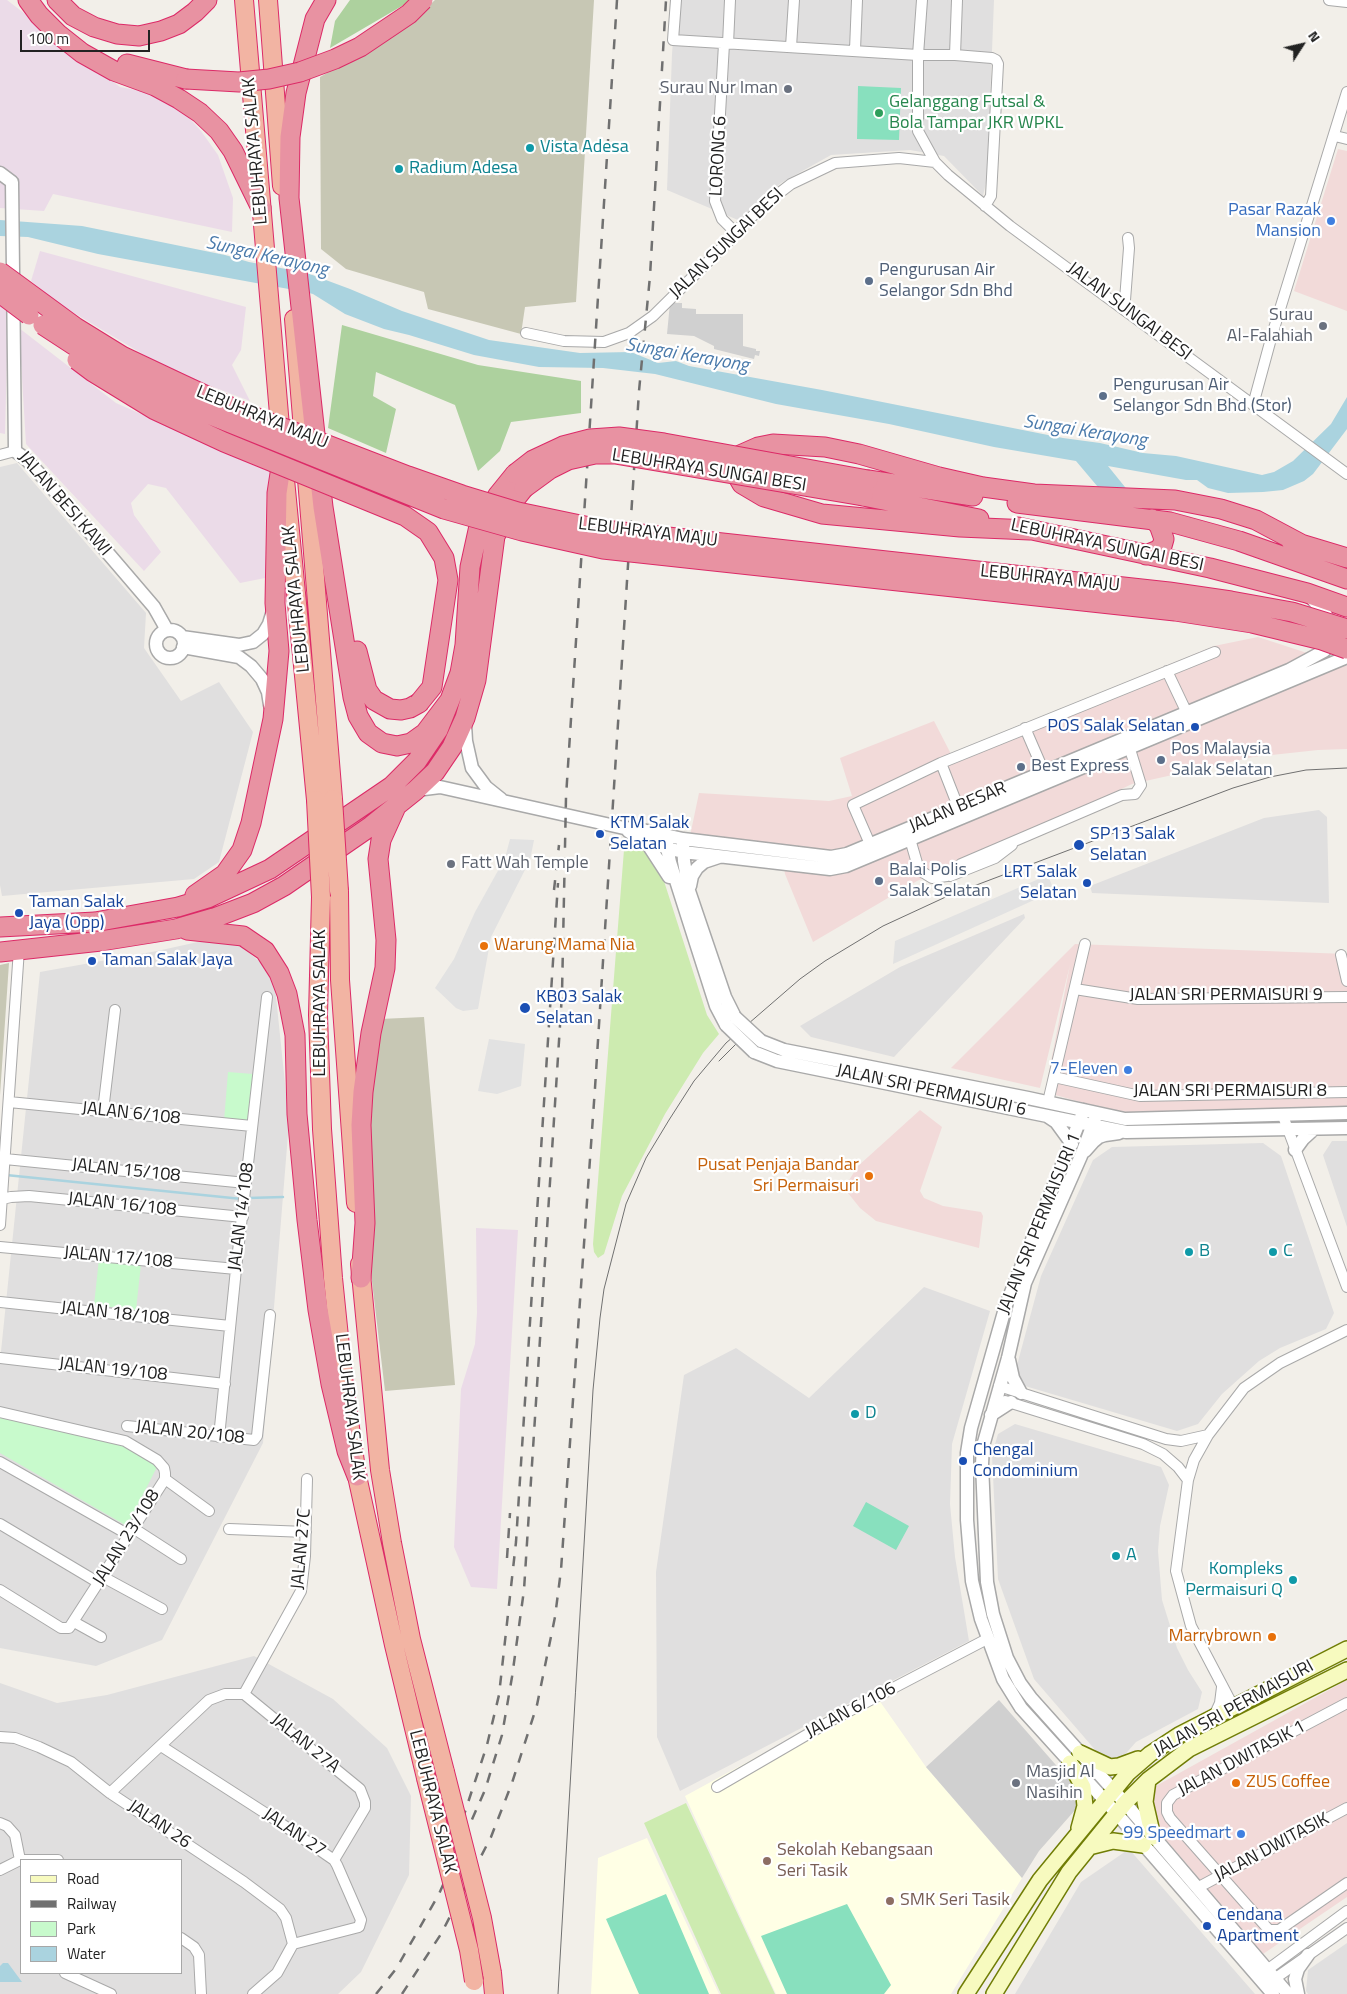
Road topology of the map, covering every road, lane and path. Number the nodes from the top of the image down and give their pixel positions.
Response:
1 (28, 0) edge
2 (32, 0) edge
3 (57, 0) edge
4 (207, 0) edge
5 (244, 0) edge
6 (268, 0) edge
7 (314, 0) edge
8 (326, 0) edge
9 (335, 0) edge
10 (423, 0) edge
11 (676, 0) edge
12 (730, 0) edge
13 (794, 0) edge
14 (857, 0) edge
15 (922, 0) edge
16 (957, 0) edge
17 (1329, 0) edge
18 (1347, 2) edge
19 (726, 44) junction
20 (308, 46) junction
21 (791, 47) junction
22 (854, 50) junction
23 (918, 54) junction
24 (955, 55) junction
25 (1347, 92) edge
26 (1335, 136) junction
27 (278, 138) junction
28 (1347, 139) edge
29 (935, 162) junction
30 (0, 173) edge
31 (289, 198) junction
32 (985, 206) junction
33 (261, 208) junction
34 (735, 232) junction
35 (1128, 238) dead end
36 (7, 271) edge
37 (0, 293) edge
38 (1121, 307) junction
39 (43, 325) junction
40 (526, 333) dead end
41 (1253, 405) junction
42 (314, 428) junction
43 (16, 451) junction
44 (283, 454) junction
45 (0, 455) edge
46 (1347, 474) edge
47 (306, 481) junction
48 (866, 488) junction
49 (1161, 520) junction
50 (1030, 530) junction
51 (1303, 545) junction
52 (1146, 556) junction
53 (1347, 558) edge
54 (1347, 579) edge
55 (1307, 593) junction
56 (338, 595) junction
57 (275, 603) junction
58 (1347, 607) edge
59 (1347, 629) edge
60 (167, 630) junction
61 (183, 642) junction
62 (473, 645) junction
63 (1347, 649) edge
64 (1215, 652) dead end
65 (1347, 657) edge
66 (1167, 671) junction
67 (1251, 691) junction
68 (450, 700) junction
69 (1186, 711) junction
70 (465, 718) junction
71 (273, 719) junction
72 (1025, 728) junction
73 (1129, 746) junction
74 (941, 763) junction
75 (1044, 772) junction
76 (416, 790) junction
77 (324, 799) junction
78 (502, 801) junction
79 (396, 806) junction
80 (959, 809) junction
81 (624, 828) junction
82 (910, 839) junction
83 (645, 840) junction
84 (667, 842) junction
85 (870, 844) junction
86 (683, 845) junction
87 (724, 857) junction
88 (685, 892) junction
89 (178, 907) junction
90 (0, 927) edge
91 (176, 929) junction
92 (1085, 944) dead end
93 (19, 949) junction
94 (0, 952) edge
95 (1341, 955) dead end
96 (1347, 981) edge
97 (1075, 989) junction
98 (267, 997) dead end
99 (1347, 997) edge
100 (115, 1010) dead end
101 (1054, 1078) junction
102 (1347, 1092) edge
103 (9, 1102) junction
104 (1047, 1108) junction
105 (103, 1111) junction
106 (1347, 1113) edge
107 (1283, 1116) junction
108 (1088, 1118) junction
109 (252, 1126) junction
110 (1347, 1128) edge
111 (1288, 1129) junction
112 (1314, 1129) junction
113 (1126, 1132) junction
114 (1072, 1144) junction
115 (1295, 1150) junction
116 (1081, 1156) junction
117 (5, 1161) junction
118 (246, 1188) junction
119 (3, 1194) junction
120 (243, 1212) junction
121 (0, 1226) edge
122 (0, 1247) edge
123 (236, 1270) junction
124 (361, 1278) junction
125 (1347, 1287) edge
126 (0, 1302) edge
127 (270, 1315) dead end
128 (230, 1326) junction
129 (1347, 1330) edge
130 (0, 1358) edge
131 (1008, 1358) junction
132 (988, 1370) junction
133 (225, 1384) junction
134 (995, 1391) junction
135 (1021, 1393) junction
136 (979, 1402) junction
137 (1011, 1402) junction
138 (0, 1412) edge
139 (991, 1415) junction
140 (127, 1426) dead end
141 (1208, 1436) junction
142 (219, 1437) junction
143 (125, 1441) joint
144 (0, 1462) edge
145 (357, 1476) junction
146 (165, 1479) junction
147 (307, 1479) dead end
148 (1188, 1480) junction
149 (966, 1489) junction
150 (983, 1490) junction
151 (209, 1511) dead end
152 (0, 1524) edge
153 (230, 1529) dead end
154 (131, 1532) junction
155 (306, 1532) junction
156 (181, 1559) dead end
157 (101, 1580) junction
158 (0, 1590) edge
159 (162, 1609) dead end
160 (74, 1622) junction
161 (101, 1637) dead end
162 (986, 1639) junction
163 (1347, 1649) edge
164 (1347, 1670) edge
165 (1317, 1685) junction
166 (1222, 1687) junction
167 (244, 1694) junction
168 (1031, 1698) junction
169 (1347, 1703) edge
170 (1233, 1706) junction
171 (1021, 1708) junction
172 (1214, 1716) junction
173 (0, 1737) edge
174 (161, 1746) junction
175 (1150, 1754) junction
176 (1075, 1758) junction
177 (1148, 1780) junction
178 (717, 1787) dead end
179 (110, 1793) junction
180 (1108, 1795) junction
181 (1347, 1808) edge
182 (1121, 1809) junction
183 (0, 1823) edge
184 (1078, 1834) junction
185 (1148, 1841) junction
186 (1089, 1847) junction
187 (20, 1860) joint
188 (334, 1860) junction
189 (0, 1870) edge
190 (1220, 1876) junction
191 (1347, 1883) edge
192 (1197, 1888) junction
193 (1347, 1912) edge
194 (1347, 1928) edge
195 (182, 1939) edge
196 (293, 1944) junction
197 (1308, 1954) junction
198 (67, 1974) edge
199 (1268, 1981) edge
200 (474, 1987) edge
201 (111, 1994) edge
202 (201, 1994) edge
203 (253, 1994) edge
204 (494, 1994) edge
205 (966, 1994) edge
206 (994, 1994) edge
207 (1288, 1994) edge
208 (1298, 1994) edge

1 - 33 highway
2 - 10 highway, bridge
3 - 4 highway
5 - 33 highway, LEBUHRAYA SALAK
6 - 27 highway, LEBUHRAYA SALAK
7 - 20 highway
8 - 20 highway
9 - 20 highway
11 - 19 street
12 - 19 street, LORONG 6
13 - 21 street
14 - 22 street
15 - 23 street, JALAN SUNGAI BESI
16 - 24 street
17 - 18 street
19 - 21 street
19 - 34 street, LORONG 6
20 - 31 highway
21 - 22 street
22 - 23 street
23 - 24 street
23 - 29 street, JALAN SUNGAI BESI
24 - 32 street
25 - 26 street
26 - 28 street
26 - 41 street
27 - 31 highway
27 - 47 highway, LEBUHRAYA SALAK
29 - 32 street, JALAN SUNGAI BESI
29 - 34 street, JALAN SUNGAI BESI
30 - 36 street, JALAN BESI KAWI
31 - 42 highway
32 - 38 street, JALAN SUNGAI BESI
33 - 44 highway, LEBUHRAYA SALAK
34 - 40 street, JALAN SUNGAI BESI
35 - 38 street
36 - 43 street, JALAN BESI KAWI
36 - 59 highway, LEBUHRAYA MAJU, bridge
37 - 39 highway, LEBUHRAYA MAJU, bridge
38 - 41 street, JALAN SUNGAI BESI
39 - 56 highway, bridge
39 - 63 highway, LEBUHRAYA MAJU, bridge
41 - 46 street, JALAN SUNGAI BESI
42 - 47 highway
42 - 56 highway
43 - 45 street
43 - 60 street, JALAN BESI KAWI
44 - 57 highway
44 - 77 highway, LEBUHRAYA SALAK
47 - 77 highway, LEBUHRAYA SALAK
48 - 49 highway, LEBUHRAYA SUNGAI BESI
48 - 50 highway, LEBUHRAYA SUNGAI BESI
48 - 62 highway, LEBUHRAYA SUNGAI BESI, bridge
49 - 51 highway
49 - 52 highway
49 - 54 highway, LEBUHRAYA SUNGAI BESI
50 - 51 highway
50 - 52 highway, LEBUHRAYA SUNGAI BESI
51 - 53 highway
52 - 55 highway, LEBUHRAYA SUNGAI BESI
55 - 58 highway, LEBUHRAYA SUNGAI BESI
55 - 67 street, JALAN BESAR
56 - 68 highway
57 - 61 street
57 - 71 highway
60 - 61 street
60 - 61 street
61 - 71 street
62 - 68 highway, LEBUHRAYA SUNGAI BESI
62 - 70 highway, LEBUHRAYA SUNGAI BESI
64 - 66 street
65 - 67 street, JALAN BESAR
66 - 69 street
66 - 72 street
67 - 69 street, JALAN BESAR
67 - 73 street, JALAN BESAR
68 - 89 highway, LEBUHRAYA SUNGAI BESI
69 - 75 street, JALAN BESAR
70 - 76 highway, LEBUHRAYA SUNGAI BESI
70 - 78 street
71 - 89 highway
72 - 74 street
72 - 75 street
73 - 82 street, JALAN BESAR
73 - 82 street
74 - 80 street
74 - 85 street
75 - 80 street, JALAN BESAR
76 - 78 street, JALAN BESAR
76 - 79 highway, LEBUHRAYA SUNGAI BESI
77 - 124 highway, LEBUHRAYA SALAK, bridge
77 - 145 highway, LEBUHRAYA SALAK, bridge
78 - 81 street, JALAN BESAR
79 - 91 highway, LEBUHRAYA SUNGAI BESI
79 - 124 highway
80 - 85 street, JALAN BESAR
81 - 83 street, JALAN BESAR
81 - 84 street, JALAN BESAR
82 - 87 street, JALAN BESAR
83 - 84 street, JALAN BESAR
83 - 88 street
84 - 86 street, JALAN BESAR
84 - 88 street, JALAN SRI PERMAISURI 6
85 - 86 street, JALAN BESAR
86 - 87 street, JALAN BESAR
86 - 88 street, JALAN SRI PERMAISURI 6
87 - 88 street
88 - 104 street, JALAN SRI PERMAISURI 6, bridge
89 - 90 highway, LEBUHRAYA SUNGAI BESI
91 - 93 highway, LEBUHRAYA SUNGAI BESI
91 - 145 highway
92 - 97 street
93 - 94 highway, LEBUHRAYA SUNGAI BESI
93 - 103 street
95 - 96 street
97 - 99 street, JALAN SRI PERMAISURI 9
97 - 101 street
98 - 109 street, JALAN 14/108
100 - 105 street
101 - 102 street, JALAN SRI PERMAISURI 8
101 - 104 street
103 - 105 street, JALAN 6/108
103 - 117 street
104 - 108 street, JALAN SRI PERMAISURI 6
104 - 114 street
105 - 109 street, JALAN 6/108
106 - 107 street, JALAN SRI PERMAISURI 6
107 - 108 street, JALAN SRI PERMAISURI 6
107 - 111 street
108 - 113 street, JALAN SRI PERMAISURI 6
108 - 114 street, JALAN SRI PERMAISURI 1
108 - 116 street, JALAN SRI PERMAISURI 1
109 - 118 street, JALAN 14/108
110 - 112 street, JALAN SRI PERMAISURI 6
111 - 112 street, JALAN SRI PERMAISURI 6
111 - 113 street, JALAN SRI PERMAISURI 6
111 - 115 street
112 - 115 street
113 - 116 street
114 - 132 street, JALAN SRI PERMAISURI 1
115 - 125 street
116 - 131 street, JALAN SRI PERMAISURI 1
117 - 118 street, JALAN 15/108
117 - 119 street
118 - 120 street, JALAN 14/108
119 - 120 street, JALAN 16/108
119 - 121 street
120 - 123 street, JALAN 14/108
122 - 123 street, JALAN 17/108
123 - 128 street, JALAN 14/108
124 - 204 highway, LEBUHRAYA SALAK, bridge
126 - 128 street, JALAN 18/108
127 - 142 street, JALAN 20/108
128 - 133 street, JALAN 14/108
129 - 141 street
130 - 133 street, JALAN 19/108
131 - 134 street, JALAN SRI PERMAISURI 1
131 - 135 street
132 - 134 street
132 - 136 street, JALAN SRI PERMAISURI 1
133 - 142 street, JALAN 14/108
134 - 135 street
134 - 136 street
134 - 137 street
134 - 139 street, JALAN SRI PERMAISURI 1
135 - 141 street
136 - 149 street, JALAN SRI PERMAISURI 1
137 - 139 street
137 - 148 street
138 - 143 street, JALAN 20/108
139 - 150 street, JALAN SRI PERMAISURI 1
140 - 142 street, JALAN 20/108
141 - 148 street
143 - 146 street, JALAN 23/108
144 - 154 street
145 - 200 highway, LEBUHRAYA SALAK, bridge
146 - 151 street
146 - 154 street, JALAN 23/108
147 - 155 street, JALAN 27C
148 - 166 street
149 - 150 street
149 - 162 street, JALAN SRI PERMAISURI 1
150 - 168 street, JALAN SRI PERMAISURI 1
152 - 157 street
153 - 155 street
154 - 156 street
154 - 157 street, JALAN 23/108
155 - 167 street, JALAN 27C
157 - 159 street
157 - 160 street, JALAN 23/108
158 - 160 street
160 - 161 street
162 - 171 street, JALAN SRI PERMAISURI 1
162 - 178 street, JALAN 6/106
163 - 170 main road, JALAN SRI PERMAISURI
164 - 165 main road, JALAN SRI PERMAISURI
165 - 170 main road
165 - 177 main road, JALAN SRI PERMAISURI
166 - 170 street
166 - 172 street
167 - 174 street
167 - 188 street, JALAN 27A
168 - 171 street
168 - 176 street, JALAN SRI PERMAISURI 1
169 - 190 street, JALAN DWITASIK 1
170 - 172 main road, JALAN SRI PERMAISURI
171 - 176 street, JALAN SRI PERMAISURI 1
172 - 175 main road, JALAN SRI PERMAISURI
173 - 179 street, JALAN 26
174 - 179 street
174 - 188 street, JALAN 27
175 - 176 main road
175 - 180 main road, JALAN SRI PERMAISURI
176 - 180 street, JALAN SRI PERMAISURI 1
176 - 184 main road
177 - 182 main road, JALAN SRI PERMAISURI
177 - 185 main road
179 - 196 street, JALAN 26
180 - 182 street, JALAN SRI PERMAISURI 1
180 - 184 main road, JALAN SRI PERMAISURI
181 - 190 street, JALAN DWITASIK
182 - 185 street, JALAN SRI PERMAISURI 1
182 - 186 main road, JALAN SRI PERMAISURI
183 - 187 street
184 - 205 main road, JALAN SRI PERMAISURI
185 - 186 main road
185 - 192 street
185 - 199 street
186 - 206 main road, JALAN SRI PERMAISURI
187 - 189 street
188 - 196 street, JALAN 27
190 - 191 street, JALAN DWITASIK 1
190 - 192 street, JALAN DWITASIK
192 - 199 street
193 - 199 street
194 - 197 street
195 - 202 street
196 - 203 street
197 - 199 street
197 - 208 street
198 - 201 street
199 - 207 street

